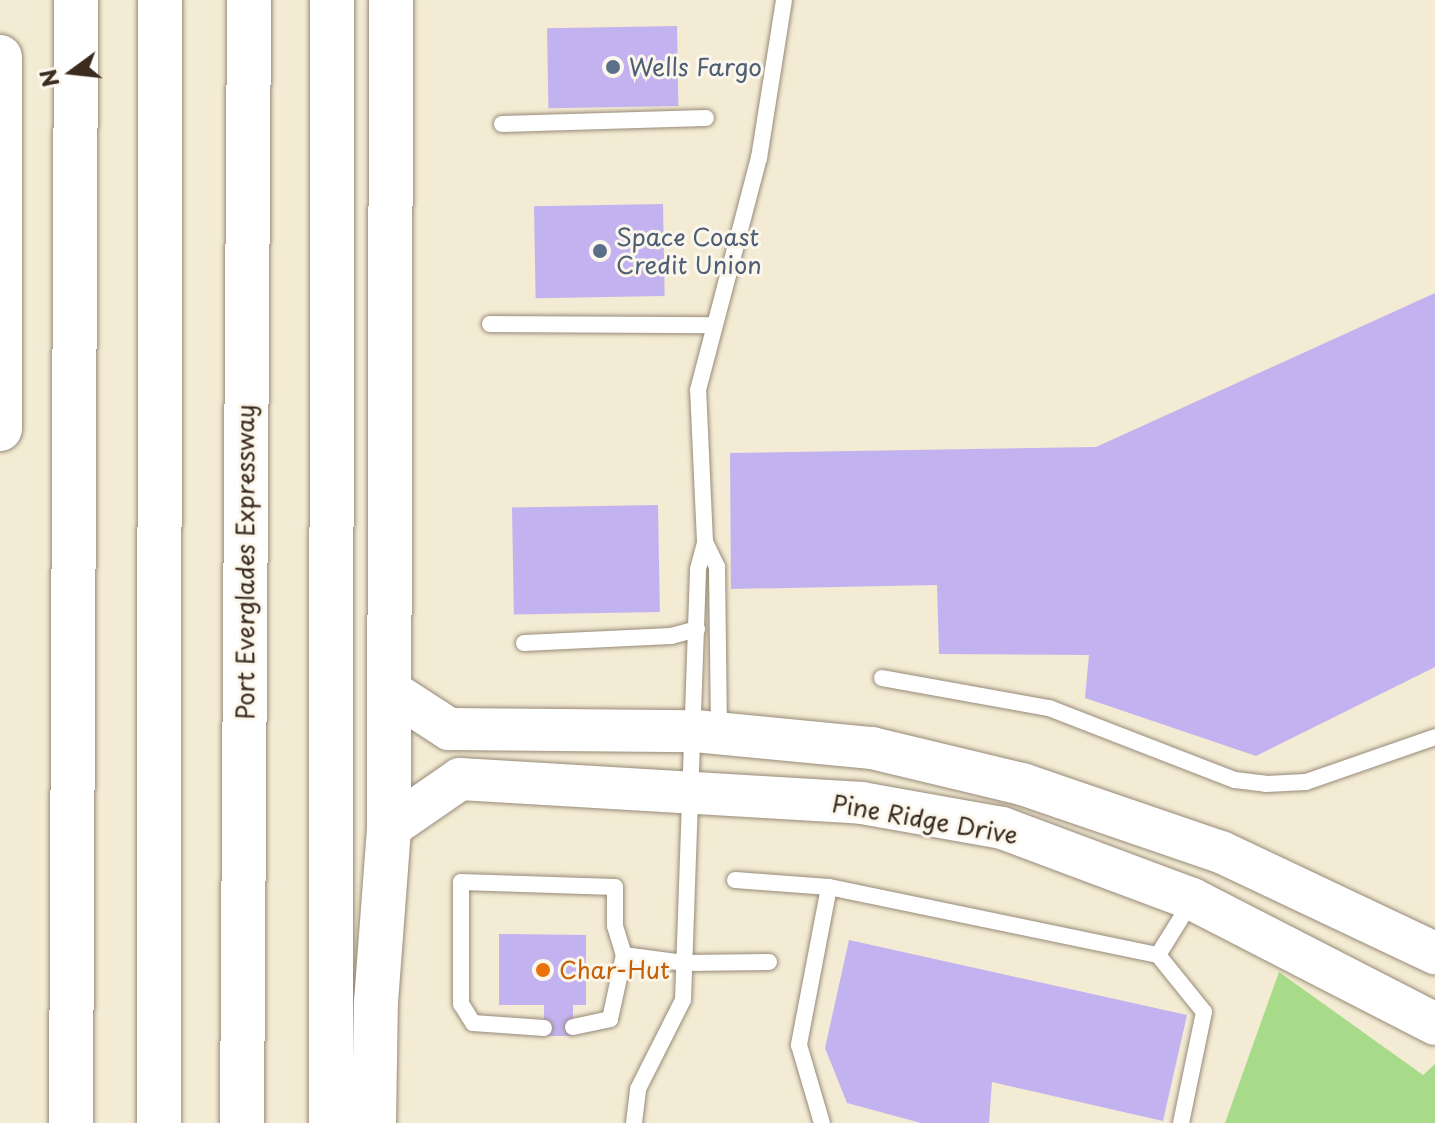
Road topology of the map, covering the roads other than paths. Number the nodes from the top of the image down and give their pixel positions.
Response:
1 (76, 0) edge
2 (160, 0) edge
3 (249, 0) edge
4 (332, 0) edge
5 (391, 0) edge
6 (784, 0) edge
7 (0, 57) edge
8 (706, 118) dead end
9 (502, 124) dead end
10 (490, 324) dead end
11 (713, 325) junction
12 (0, 429) edge
13 (705, 542) junction
14 (697, 629) junction
15 (524, 643) dead end
16 (882, 678) dead end
17 (389, 690) junction
18 (707, 732) junction
19 (1435, 737) edge
20 (694, 793) junction
21 (389, 828) junction
22 (735, 880) dead end
23 (829, 887) junction
24 (1192, 899) junction
25 (1435, 953) edge
26 (624, 955) junction
27 (1158, 955) junction
28 (769, 962) dead end
29 (685, 963) junction
30 (1435, 1024) edge
31 (573, 1027) dead end
32 (544, 1028) dead end
33 (71, 1123) edge
34 (159, 1123) edge
35 (242, 1123) edge
36 (331, 1123) edge
37 (374, 1123) edge
38 (634, 1123) edge
39 (822, 1123) edge
40 (1181, 1123) edge

1 - 33 main road
2 - 34 main road
3 - 35 main road, Port Everglades Expressway
4 - 36 main road
5 - 17 main road
6 - 11 lane
7 - 12 main road
8 - 9 lane
10 - 11 lane
11 - 13 lane
13 - 14 lane
13 - 18 lane
14 - 15 lane
14 - 18 lane
16 - 19 lane
17 - 18 street, Pine Ridge Drive
17 - 21 main road
18 - 20 lane
18 - 25 street, Pine Ridge Drive
20 - 21 street, Pine Ridge Drive
20 - 24 street, Pine Ridge Drive
20 - 29 lane
21 - 37 main road
22 - 23 lane
23 - 27 lane
23 - 39 lane
24 - 27 lane
24 - 30 street, Pine Ridge Drive
26 - 29 lane
26 - 31 lane
26 - 32 lane
27 - 40 lane
28 - 29 lane
29 - 38 lane

